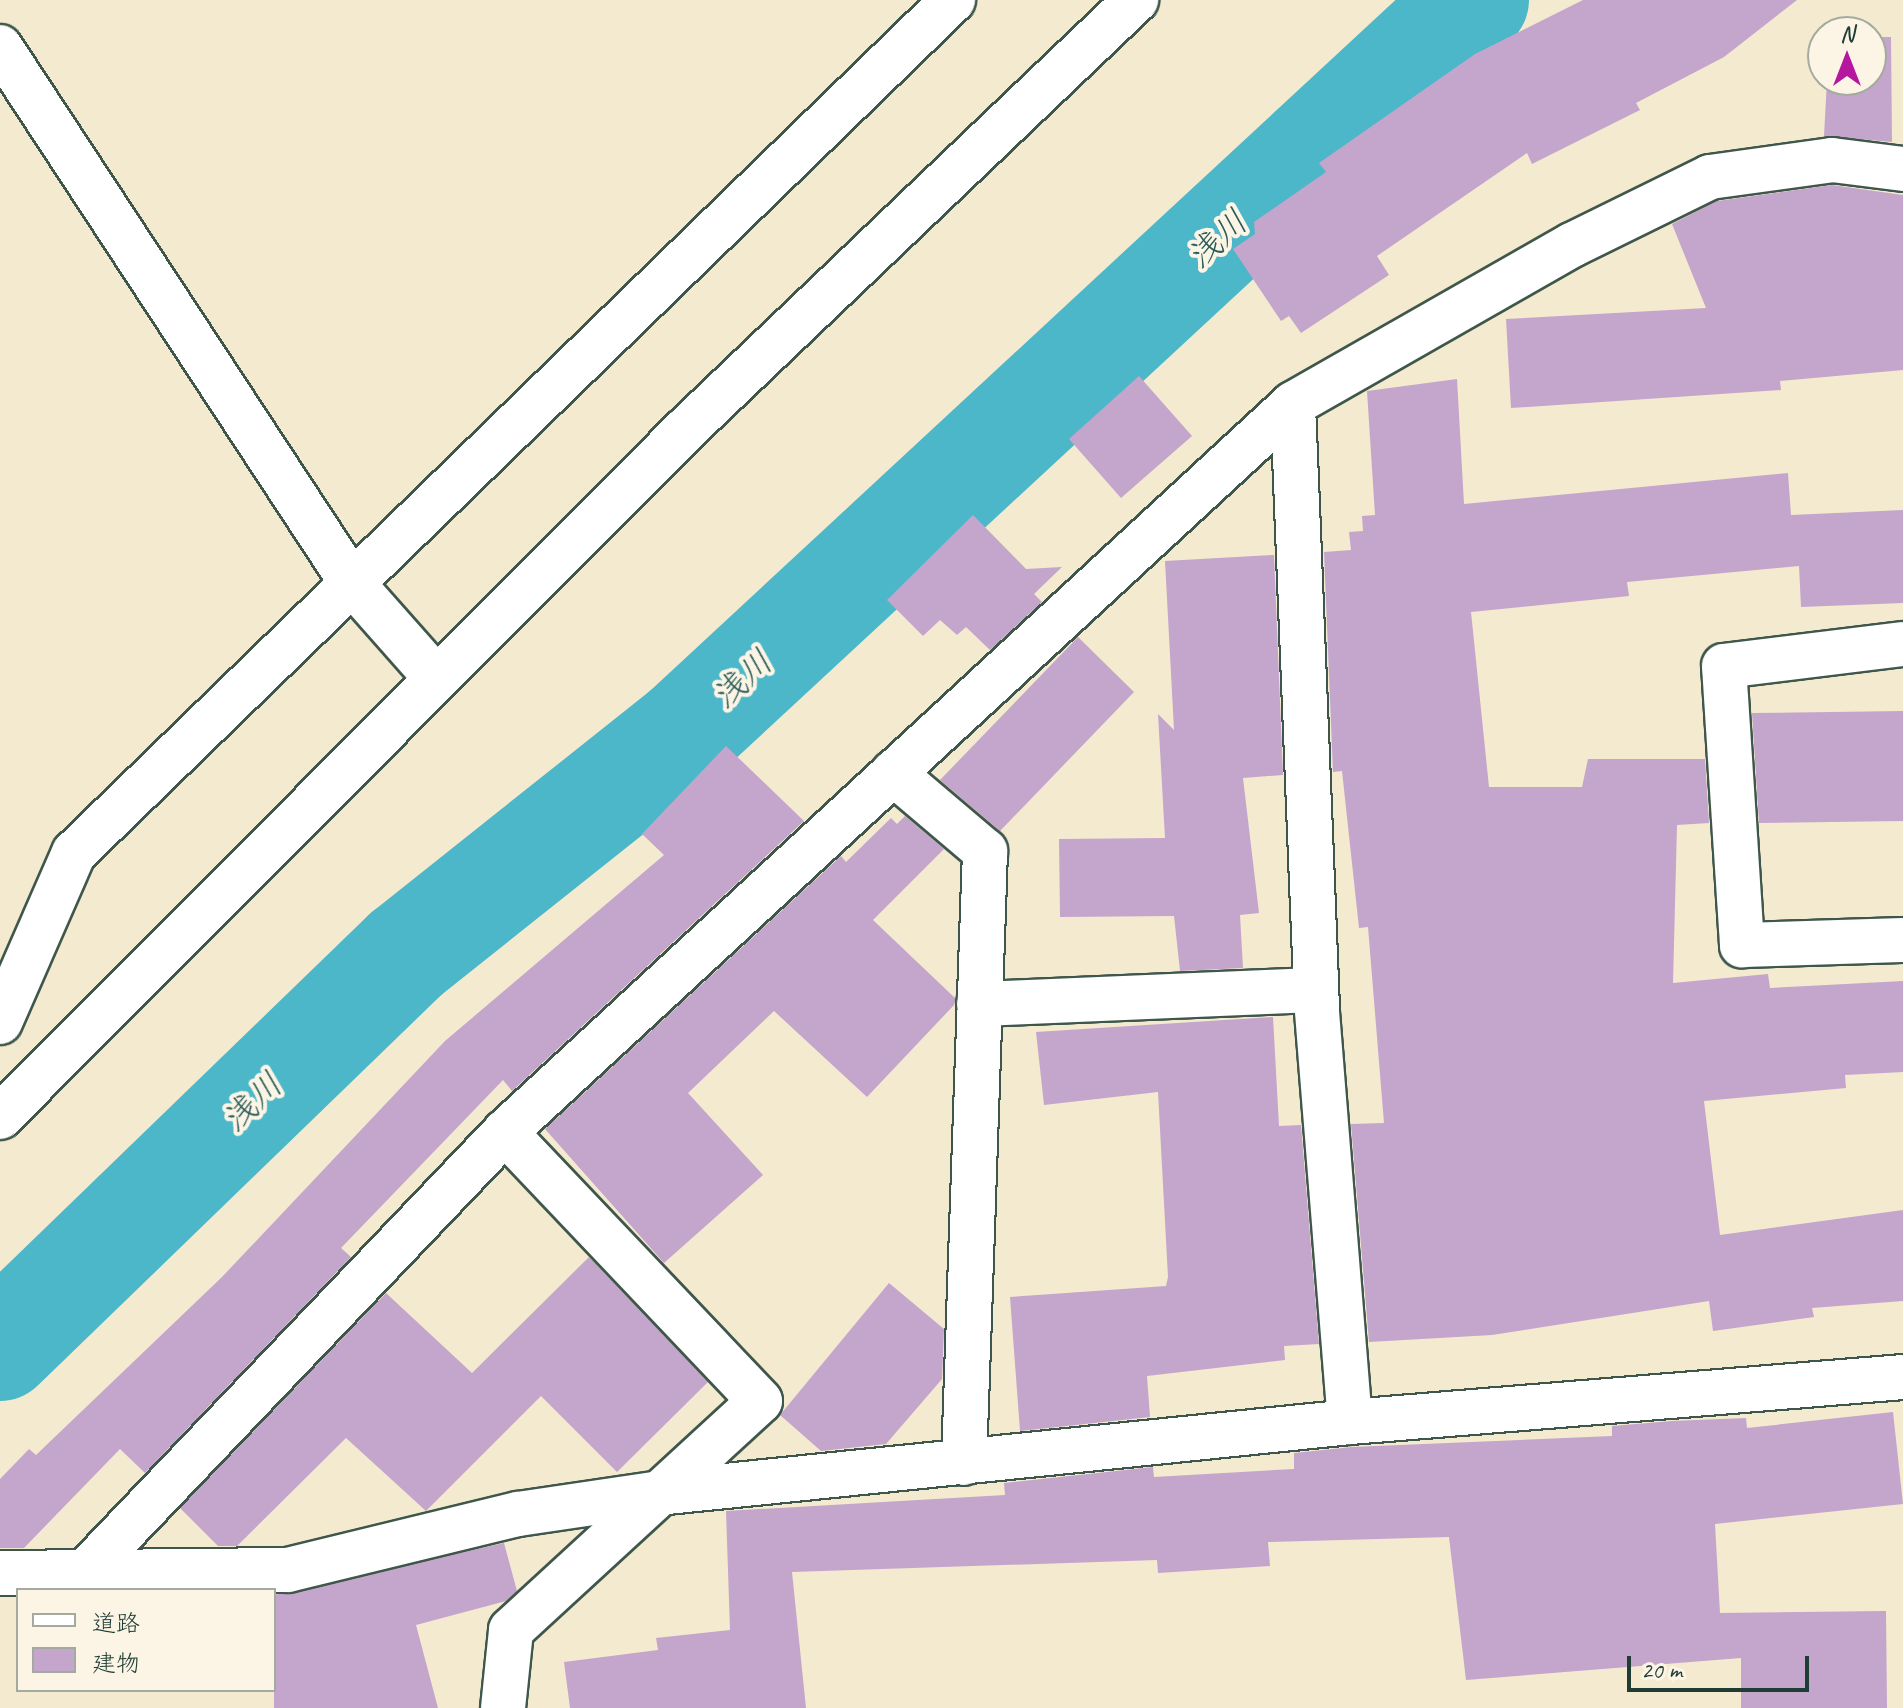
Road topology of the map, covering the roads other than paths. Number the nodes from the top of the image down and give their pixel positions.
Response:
1 (953, 0) edge
2 (1136, 0) edge
3 (0, 47) edge
4 (1903, 169) edge
5 (1293, 404) junction
6 (352, 583) junction
7 (1903, 644) edge
8 (436, 678) junction
9 (893, 773) junction
10 (1903, 940) edge
11 (1316, 990) junction
12 (979, 1004) junction
13 (0, 1022) edge
14 (0, 1117) edge
15 (505, 1132) junction
16 (1903, 1377) edge
17 (1350, 1422) junction
18 (964, 1463) junction
19 (667, 1492) junction
20 (85, 1572) junction
21 (0, 1573) edge
22 (503, 1708) edge

1 - 6 street
2 - 8 street
3 - 6 street
4 - 5 street
5 - 9 street
5 - 11 street
6 - 8 street
6 - 13 street
7 - 10 street
8 - 14 street
9 - 12 street
9 - 15 street
11 - 12 street
11 - 17 street
12 - 18 street
15 - 19 street
15 - 20 street
16 - 17 street
17 - 18 street
18 - 19 street
19 - 20 street
19 - 22 street
20 - 21 street

